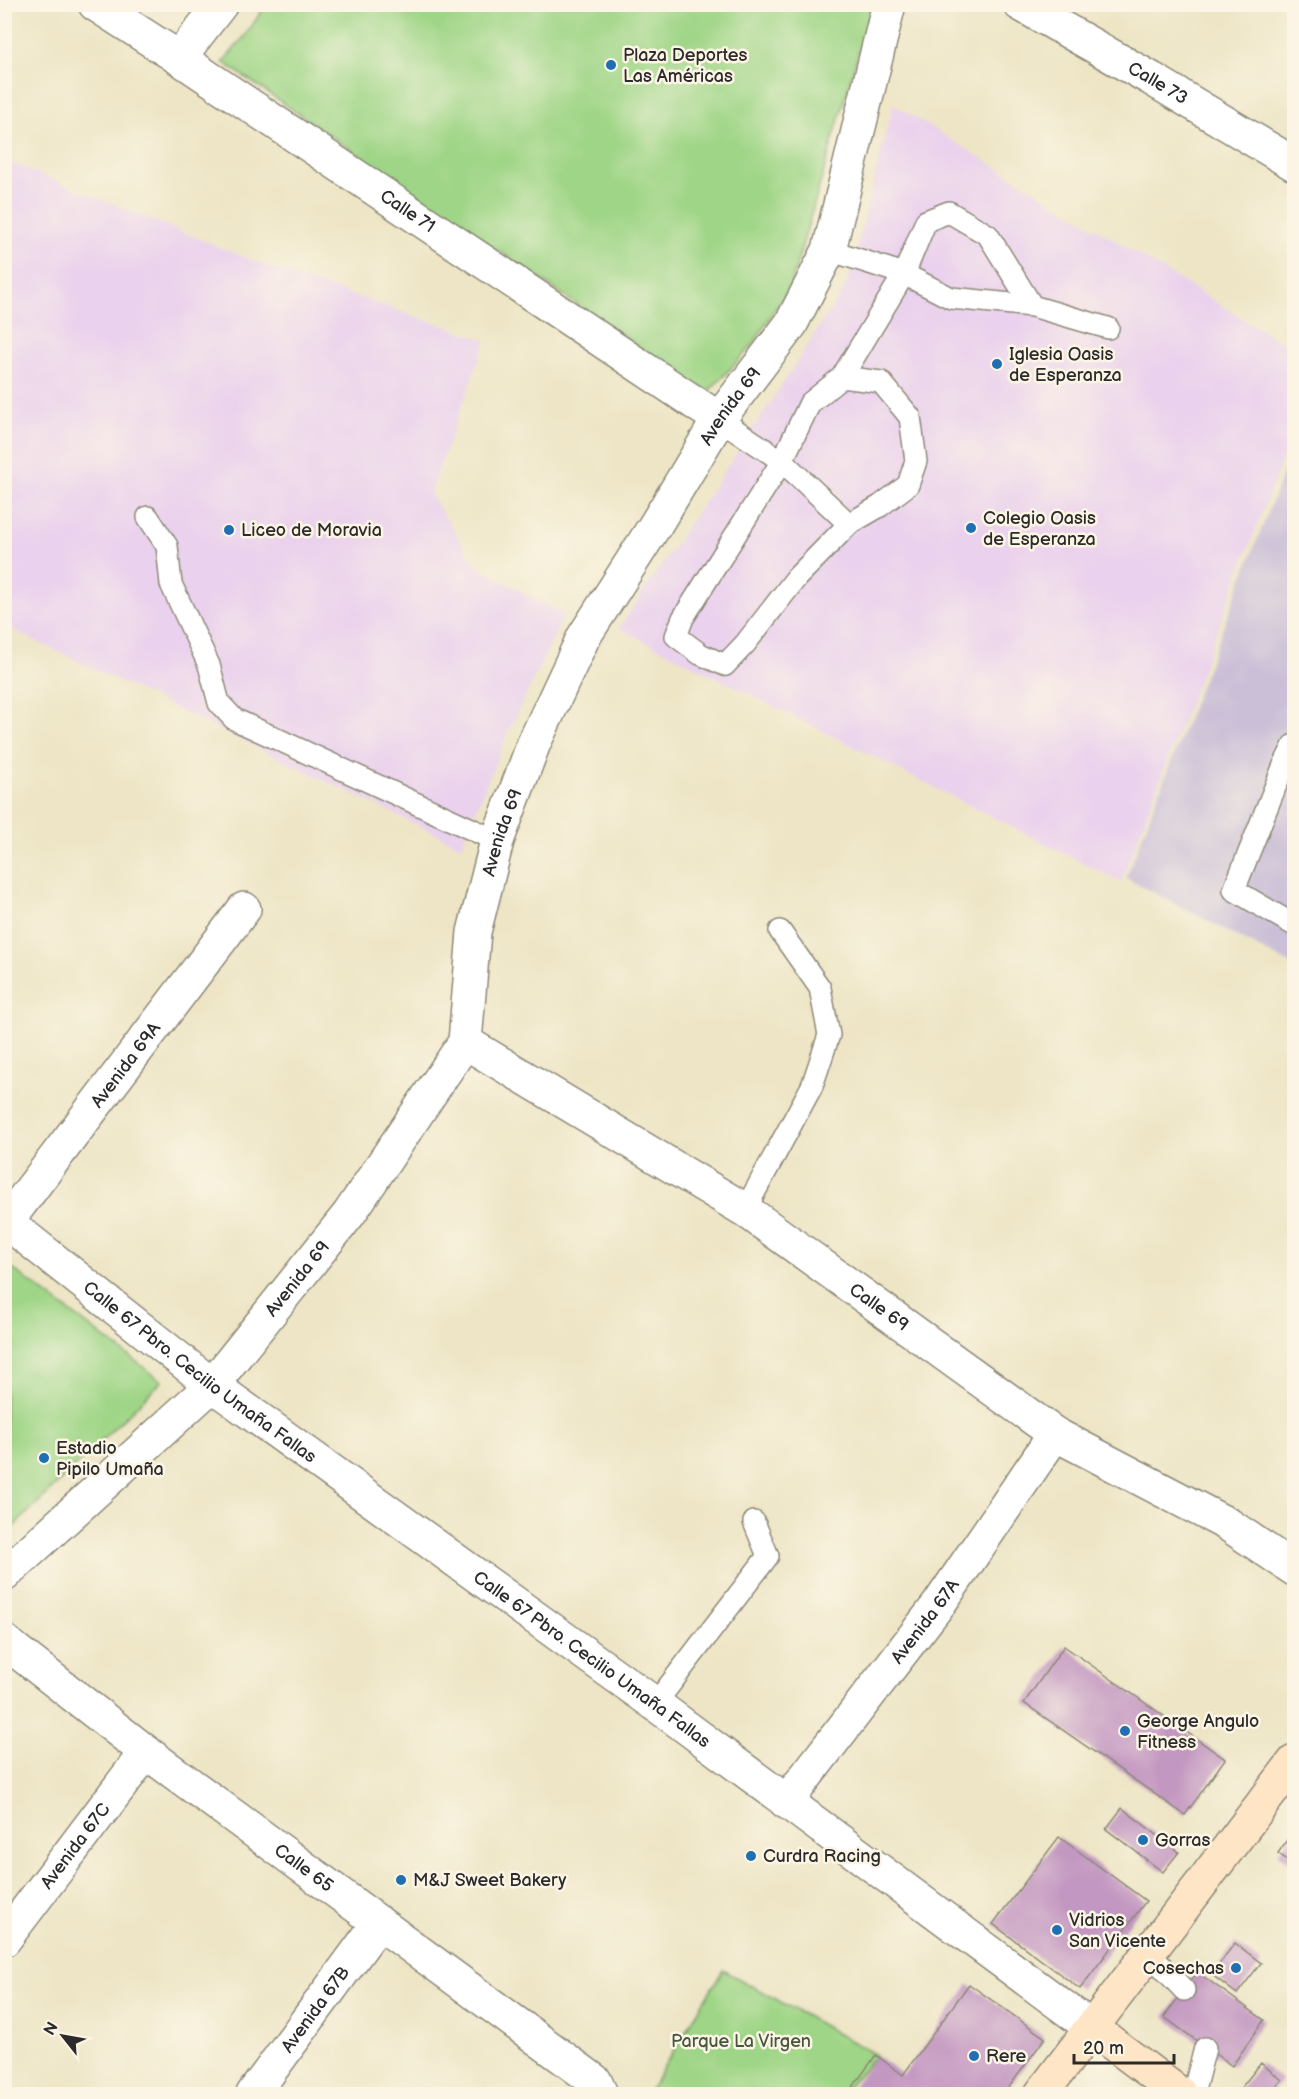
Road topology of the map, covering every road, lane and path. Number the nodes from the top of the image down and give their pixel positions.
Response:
1 (95, 4) edge
2 (221, 4) edge
3 (889, 4) edge
4 (1020, 4) edge
5 (179, 58) junction
6 (1294, 164) edge
7 (829, 250) junction
8 (904, 274) junction
9 (1032, 306) junction
10 (1108, 328) dead end
11 (842, 377) junction
12 (719, 419) junction
13 (782, 461) junction
14 (148, 517) dead end
15 (849, 524) junction
16 (1294, 745) edge
17 (497, 841) junction
18 (244, 909) dead end
19 (1294, 925) edge
20 (780, 931) dead end
21 (465, 1042) junction
22 (744, 1210) junction
23 (6, 1220) edge
24 (212, 1385) junction
25 (1055, 1434) junction
26 (754, 1522) dead end
27 (1294, 1569) edge
28 (4, 1575) edge
29 (4, 1641) edge
30 (655, 1704) junction
31 (146, 1752) junction
32 (1294, 1762) edge
33 (786, 1802) junction
34 (378, 1924) junction
35 (4, 1940) edge
36 (1149, 1953) junction
37 (1184, 1990) dead end
38 (1092, 2028) junction
39 (1205, 2048) dead end
40 (253, 2094) edge
41 (601, 2094) edge
42 (1041, 2094) edge
43 (1180, 2094) edge
44 (1193, 2094) edge

1 - 5 street, Calle 71
2 - 5 street
3 - 7 street, Avenida 69
4 - 6 street, Calle 73
5 - 12 street, Calle 71
7 - 8 lane
7 - 12 street, Avenida 69
8 - 9 lane
8 - 9 lane
8 - 11 lane
9 - 10 lane
11 - 13 lane
11 - 15 lane
12 - 13 lane
12 - 17 street, Avenida 69
13 - 15 lane
13 - 15 lane
14 - 17 lane
16 - 19 lane
17 - 21 street, Avenida 69
18 - 23 street, Avenida 69A
20 - 22 lane
21 - 22 street, Calle 69
21 - 24 street, Avenida 69
22 - 25 street, Calle 69
23 - 24 street, Calle 67 Pbro. Cecilio Umaña Fallas
24 - 28 street, Avenida 69
24 - 30 street, Calle 67 Pbro. Cecilio Umaña Fallas
25 - 27 street, Calle 69
25 - 33 street, Avenida 67A
26 - 30 lane
29 - 31 street, Calle 65
30 - 33 street, Calle 67 Pbro. Cecilio Umaña Fallas
31 - 34 street, Calle 65
31 - 35 street, Avenida 67C
32 - 36 main road
33 - 38 street, Calle 67 Pbro. Cecilio Umaña Fallas
34 - 40 street, Avenida 67B
34 - 41 street, Calle 65
36 - 37 lane
36 - 38 main road
38 - 42 main road
38 - 43 main road, Calle 67 Pbro. Cecilio Umaña Fallas
39 - 44 lane

